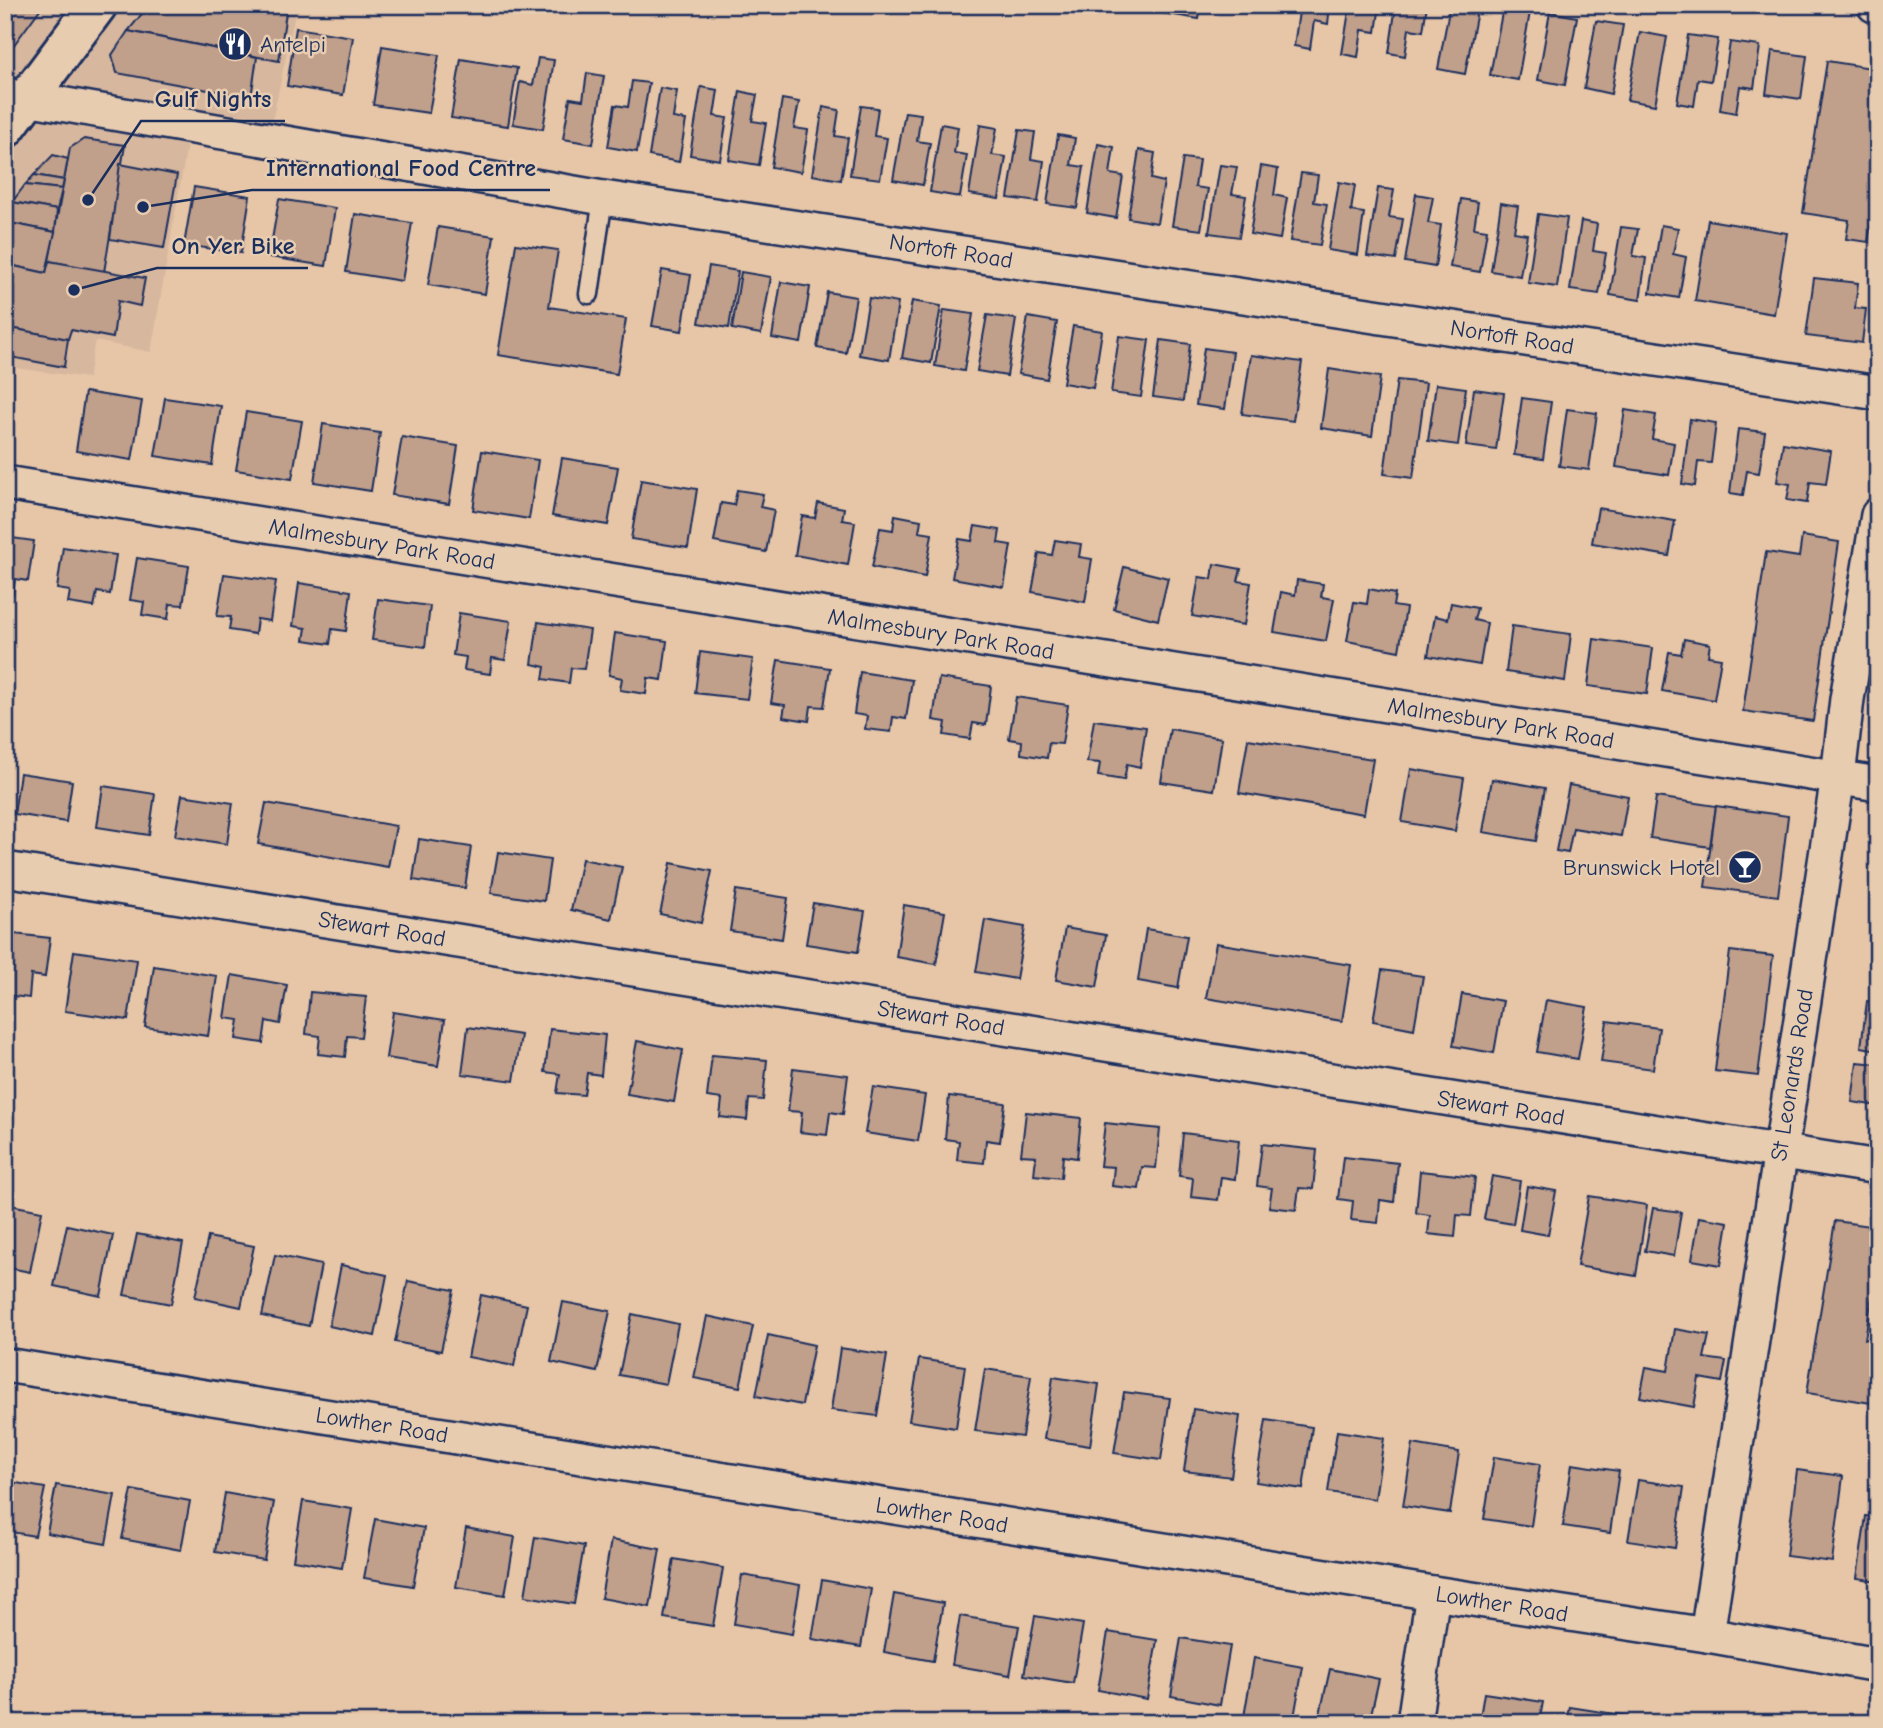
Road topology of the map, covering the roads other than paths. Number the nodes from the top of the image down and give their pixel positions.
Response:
1 (97, 5) edge
2 (12, 103) edge
3 (603, 198) junction
4 (589, 294) dead end
5 (1878, 393) edge
6 (5, 483) edge
7 (1878, 515) edge
8 (1838, 778) junction
9 (1878, 784) edge
10 (5, 869) edge
11 (1780, 1152) junction
12 (1878, 1167) edge
13 (5, 1366) edge
14 (1433, 1593) junction
15 (1707, 1635) junction
16 (1878, 1665) edge
17 (1414, 1723) edge

1 - 2 main road
2 - 3 street, Nortoft Road
3 - 4 lane
3 - 5 street, Nortoft Road
6 - 8 street, Malmesbury Park Road
7 - 8 street, St Leonards Road
8 - 9 street, Malmesbury Park Road
8 - 11 street, St Leonards Road
10 - 11 street, Stewart Road
11 - 12 street, Stewart Road
11 - 15 street, St Leonards Road
13 - 14 street, Lowther Road
14 - 15 street, Lowther Road
14 - 17 street
15 - 16 street, Lowther Road

